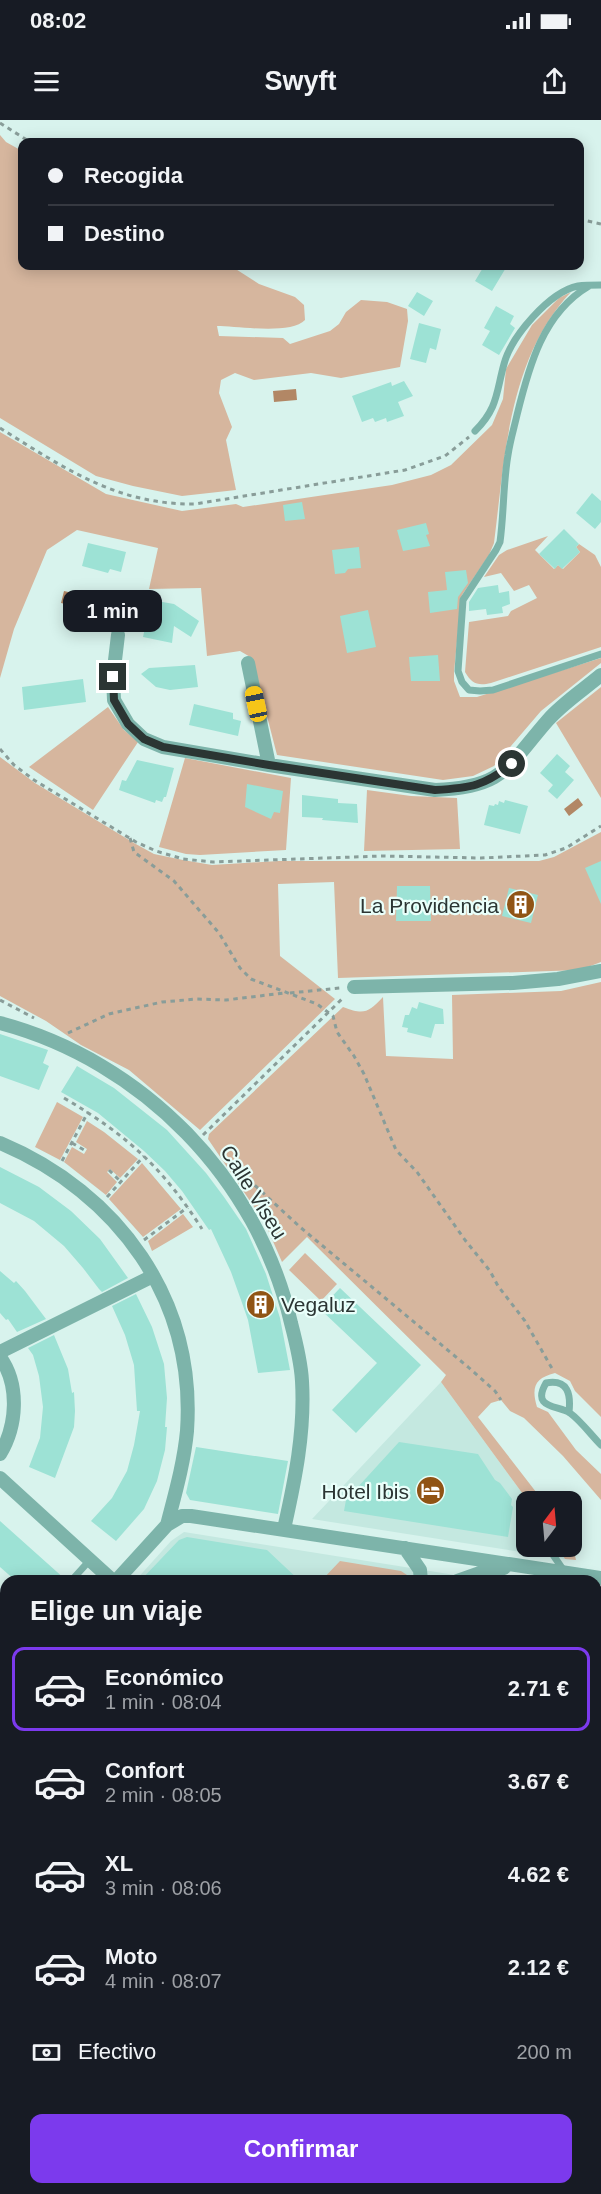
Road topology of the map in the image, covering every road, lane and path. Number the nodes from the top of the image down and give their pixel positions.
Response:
1 (0, 123) edge
2 (24, 138) edge
3 (584, 220) edge
4 (601, 224) edge
5 (601, 285) edge
6 (589, 286) junction
7 (0, 428) edge
8 (476, 431) joint
9 (118, 635) dead end
10 (601, 654) edge
11 (248, 663) dead end
12 (601, 675) edge
13 (0, 751) edge
14 (269, 765) junction
15 (601, 826) edge
16 (130, 838) junction
17 (601, 971) edge
18 (354, 987) junction
19 (288, 993) junction
20 (328, 1012) junction
21 (0, 1023) edge
22 (50, 1039) junction
23 (64, 1098) dead end
24 (88, 1112) junction
25 (196, 1142) junction
26 (0, 1143) edge
27 (72, 1143) junction
28 (86, 1151) dead end
29 (144, 1156) junction
30 (60, 1164) dead end
31 (235, 1167) dead end
32 (109, 1170) dead end
33 (121, 1182) junction
34 (106, 1199) dead end
35 (188, 1207) junction
36 (202, 1229) dead end
37 (142, 1241) dead end
38 (153, 1275) junction
39 (0, 1352) edge
40 (0, 1357) edge
41 (555, 1381) junction
42 (501, 1400) dead end
43 (569, 1412) junction
44 (601, 1445) edge
45 (0, 1454) edge
46 (0, 1478) edge
47 (167, 1525) junction
48 (284, 1529) junction
49 (405, 1548) junction
50 (556, 1557) edge
51 (90, 1560) junction
52 (526, 1566) junction
53 (569, 1573) junction
54 (76, 1575) edge
55 (107, 1575) edge
56 (120, 1575) edge
57 (421, 1575) edge
58 (474, 1575) edge
59 (576, 1575) edge
60 (577, 1575) edge

1 - 2 path
3 - 4 path
5 - 6 lane
6 - 8 lane
6 - 10 lane
7 - 8 path
9 - 14 street
11 - 14 street
12 - 14 street
13 - 16 path
15 - 16 path
16 - 19 path
17 - 18 street
18 - 19 path
18 - 20 path
19 - 20 path
19 - 22 path
20 - 25 path
20 - 41 path
21 - 22 street, Calle Viseu
22 - 25 street, Calle Viseu
23 - 24 path
24 - 27 path
24 - 29 path
25 - 48 street, Calle Viseu
26 - 38 street
27 - 28 path
27 - 30 path
29 - 33 path
29 - 35 path
31 - 42 path
32 - 33 path
33 - 34 path
35 - 36 path
35 - 37 path
38 - 39 street
38 - 47 street
40 - 45 street
41 - 43 lane
41 - 43 lane
43 - 44 lane
46 - 51 street
47 - 48 street
47 - 56 street
48 - 49 street
49 - 52 street
49 - 57 street
50 - 53 lane
51 - 54 lane
51 - 55 street
52 - 53 street
52 - 58 street
53 - 59 street
53 - 60 street

